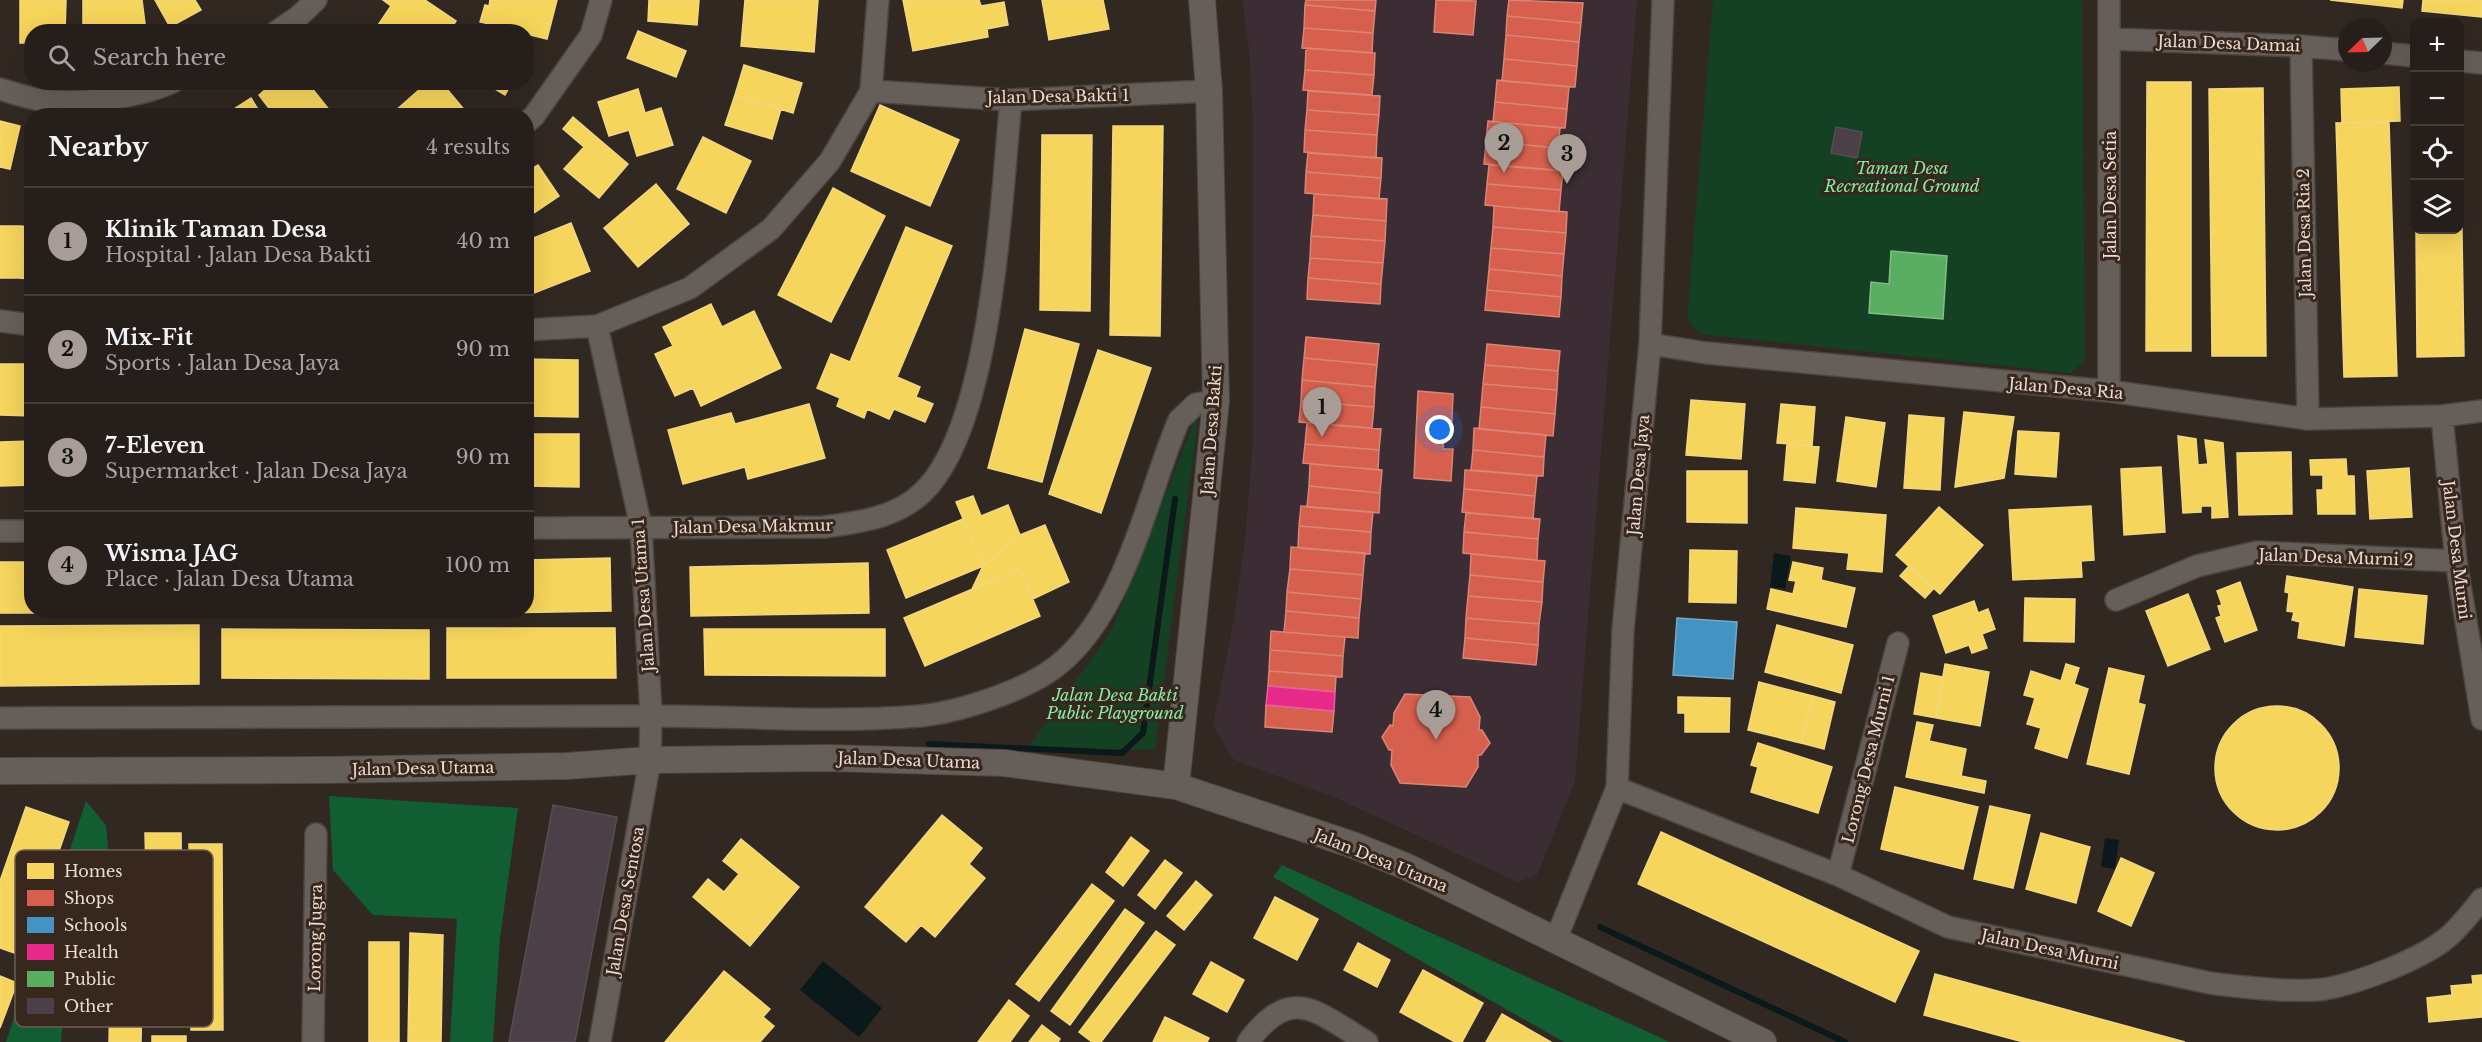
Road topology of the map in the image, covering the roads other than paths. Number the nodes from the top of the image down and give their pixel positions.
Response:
1 (316, 0) edge
2 (601, 0) edge
3 (878, 0) edge
4 (1202, 0) edge
5 (1663, 0) edge
6 (2109, 0) edge
7 (288, 24) edge
8 (2110, 39) junction
9 (2301, 46) junction
10 (2338, 49) edge
11 (2392, 54) edge
12 (2410, 56) edge
13 (2464, 61) edge
14 (2482, 63) edge
15 (0, 89) edge
16 (157, 90) edge
17 (872, 91) junction
18 (1209, 91) junction
19 (1011, 100) junction
20 (534, 116) edge
21 (0, 321) edge
22 (24, 324) edge
23 (597, 326) junction
24 (534, 330) edge
25 (1650, 344) junction
26 (2109, 391) junction
27 (1216, 401) junction
28 (2482, 411) edge
29 (2442, 416) junction
30 (2308, 419) junction
31 (641, 527) junction
32 (534, 528) edge
33 (0, 531) edge
34 (24, 531) edge
35 (2456, 561) junction
36 (2116, 600) dead end
37 (1898, 643) dead end
38 (651, 716) junction
39 (0, 718) edge
40 (2482, 719) edge
41 (650, 759) junction
42 (0, 771) edge
43 (1176, 786) junction
44 (1617, 788) junction
45 (316, 834) dead end
46 (1838, 875) junction
47 (2482, 899) edge
48 (1556, 939) junction
49 (313, 1042) edge
50 (600, 1042) edge
51 (1248, 1042) edge
52 (1367, 1042) edge
53 (1762, 1042) edge

1 - 7 street
2 - 20 street
3 - 17 street
4 - 18 street, Jalan Desa Bakti
5 - 25 street, Jalan Desa Jaya
6 - 8 street, Jalan Desa Setia
8 - 9 street, Jalan Desa Damai
8 - 26 street, Jalan Desa Setia
9 - 10 street, Jalan Desa Damai
9 - 30 street, Jalan Desa Ria 2
11 - 12 street
13 - 14 street
15 - 16 street
17 - 19 street, Jalan Desa Bakti 1
17 - 23 street
18 - 19 street, Jalan Desa Bakti 1
18 - 27 street, Jalan Desa Bakti
19 - 31 street, Jalan Desa Makmur
21 - 22 street
23 - 24 street
23 - 31 street, Jalan Desa Utama 1
25 - 26 street, Jalan Desa Ria
25 - 44 street, Jalan Desa Jaya
26 - 30 street, Jalan Desa Ria
27 - 38 street
27 - 43 street, Jalan Desa Bakti
28 - 29 street, Jalan Desa Ria
29 - 30 street, Jalan Desa Ria
29 - 35 street, Jalan Desa Murni
31 - 32 street, Jalan Desa Makmur
31 - 38 street, Jalan Desa Utama 1
33 - 34 street
35 - 36 street, Jalan Desa Murni 2
35 - 40 street, Jalan Desa Murni
37 - 46 street, Lorong Desa Murni 1
38 - 39 street
38 - 41 street, Jalan Desa Utama 1
41 - 42 street, Jalan Desa Utama
41 - 43 street, Jalan Desa Utama
41 - 50 street, Jalan Desa Sentosa
43 - 48 street, Jalan Desa Utama
44 - 46 street, Jalan Desa Murni
44 - 48 street, Jalan Desa Jaya
45 - 49 street, Lorong Jugra
46 - 47 street, Jalan Desa Murni
48 - 53 street, Jalan Desa Utama
51 - 52 street

